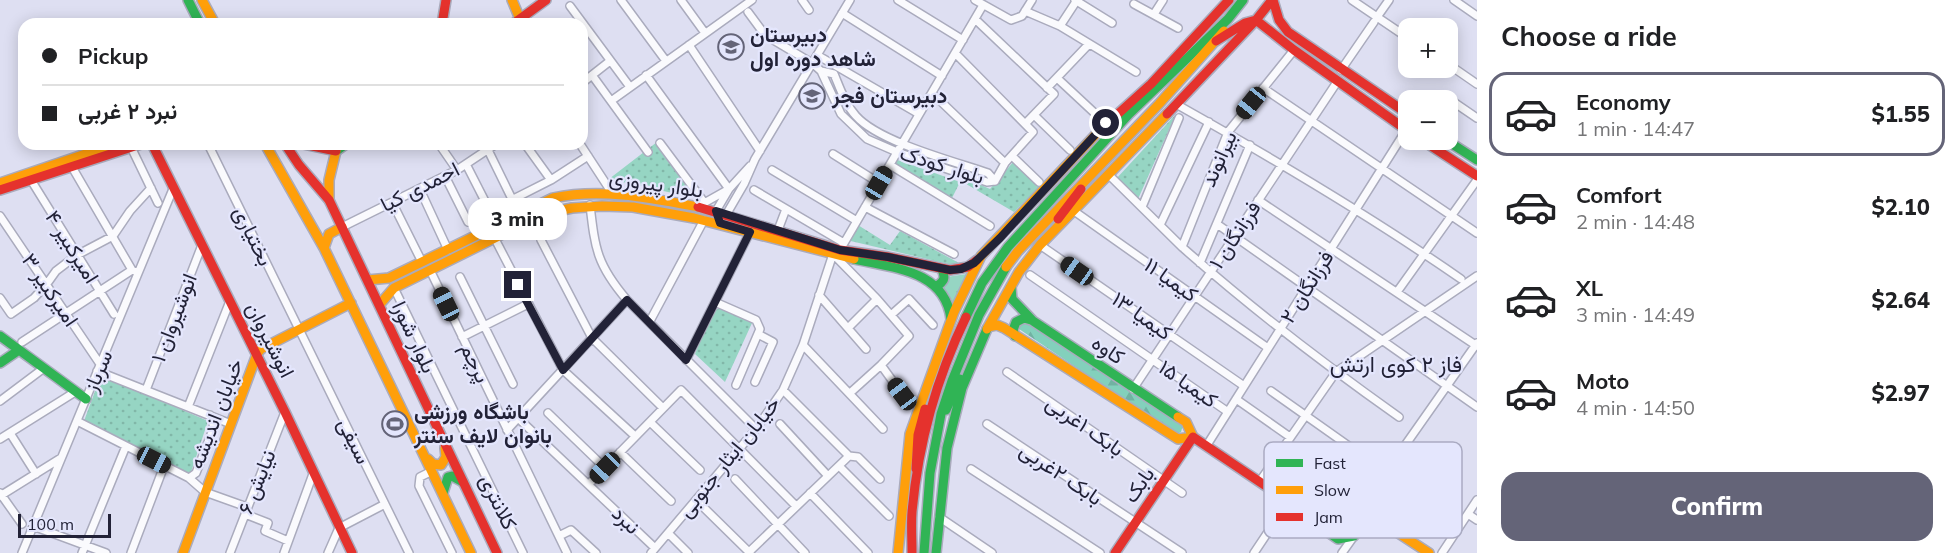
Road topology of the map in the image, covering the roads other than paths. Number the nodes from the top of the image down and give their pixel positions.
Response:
1 (188, 0) edge
2 (202, 0) edge
3 (446, 0) edge
4 (512, 0) edge
5 (546, 0) edge
6 (621, 0) edge
7 (681, 0) edge
8 (752, 0) edge
9 (802, 0) edge
10 (850, 0) edge
11 (898, 0) edge
12 (975, 0) edge
13 (1032, 0) edge
14 (1076, 0) edge
15 (1163, 0) edge
16 (1230, 0) edge
17 (1236, 0) edge
18 (1243, 0) edge
19 (1252, 0) edge
20 (1273, 0) edge
21 (1352, 0) edge
22 (1389, 0) edge
23 (1454, 0) edge
24 (1134, 4) dead end
25 (983, 5) junction
26 (570, 6) dead end
27 (743, 6) edge
28 (809, 10) dead end
29 (1025, 11) junction
30 (842, 13) junction
31 (1154, 15) junction
32 (1477, 16) edge
33 (197, 18) edge
34 (212, 18) edge
35 (443, 18) edge
36 (515, 18) edge
37 (521, 18) edge
38 (579, 18) edge
39 (975, 19) junction
40 (1228, 19) junction
41 (1375, 19) junction
42 (1256, 20) junction
43 (1112, 22) dead end
44 (1060, 26) junction
45 (1283, 27) junction
46 (1178, 28) dead end
47 (588, 31) edge
48 (1398, 32) edge
49 (705, 33) junction
50 (1275, 35) junction
51 (963, 40) junction
52 (1214, 42) junction
53 (1089, 44) junction
54 (689, 45) junction
55 (1294, 50) junction
56 (955, 53) junction
57 (818, 55) junction
58 (610, 61) junction
59 (666, 61) junction
60 (813, 63) junction
61 (838, 67) junction
62 (1341, 70) junction
63 (821, 71) junction
64 (1458, 71) edge
65 (1136, 72) dead end
66 (834, 74) junction
67 (592, 75) junction
68 (646, 75) junction
69 (942, 76) junction
70 (588, 78) edge
71 (1057, 78) junction
72 (1337, 82) junction
73 (1477, 84) edge
74 (630, 87) junction
75 (1047, 88) junction
76 (1263, 88) junction
77 (932, 93) junction
78 (1150, 93) junction
79 (612, 101) junction
80 (1159, 104) junction
81 (1176, 104) junction
82 (1458, 105) edge
83 (1398, 107) edge
84 (851, 109) junction
85 (841, 114) junction
86 (920, 114) junction
87 (1129, 114) junction
88 (1034, 115) junction
89 (1179, 118) dead end
90 (1477, 118) edge
91 (1101, 119) dead end
92 (1311, 120) junction
93 (1209, 122) junction
94 (1398, 122) edge
95 (1025, 124) junction
96 (1139, 126) junction
97 (1228, 132) junction
98 (660, 143) dead end
99 (902, 143) junction
100 (1398, 144) edge
101 (1250, 145) junction
102 (1458, 148) edge
103 (97, 150) edge
104 (123, 150) edge
105 (137, 150) edge
106 (155, 150) edge
107 (211, 150) edge
108 (268, 150) edge
109 (289, 150) edge
110 (328, 150) edge
111 (338, 150) edge
112 (443, 150) edge
113 (488, 150) joint
114 (530, 150) edge
115 (584, 150) edge
116 (1070, 150) dead end
117 (1437, 150) edge
118 (760, 151) junction
119 (336, 152) junction
120 (648, 152) dead end
121 (897, 152) junction
122 (833, 154) dead end
123 (588, 156) junction
124 (1012, 156) junction
125 (755, 159) junction
126 (1477, 160) edge
127 (953, 161) junction
128 (1005, 163) junction
129 (466, 164) junction
130 (1282, 164) junction
131 (890, 165) junction
132 (72, 166) junction
133 (457, 170) junction
134 (772, 170) dead end
135 (950, 170) junction
136 (1381, 170) junction
137 (1110, 175) junction
138 (445, 176) junction
139 (1477, 176) edge
140 (31, 180) junction
141 (552, 180) junction
142 (1477, 180) edge
143 (994, 181) junction
144 (1039, 182) dead end
145 (0, 183) edge
146 (879, 183) junction
147 (1084, 183) junction
148 (1066, 184) junction
149 (151, 188) junction
150 (173, 189) junction
151 (729, 189) junction
152 (0, 190) edge
153 (754, 190) dead end
154 (612, 193) junction
155 (423, 196) dead end
156 (512, 199) junction
157 (329, 200) junction
158 (1258, 200) junction
159 (158, 203) dead end
160 (700, 204) junction
161 (590, 205) junction
162 (865, 207) junction
163 (1142, 207) junction
164 (395, 208) dead end
165 (1356, 208) junction
166 (786, 209) junction
167 (490, 211) junction
168 (1074, 211) junction
169 (721, 213) junction
170 (0, 216) edge
171 (1451, 216) junction
172 (705, 220) junction
173 (856, 221) junction
174 (720, 223) junction
175 (1217, 224) junction
176 (1160, 225) junction
177 (990, 226) dead end
178 (342, 227) junction
179 (778, 230) junction
180 (750, 232) junction
181 (1477, 233) edge
182 (113, 236) junction
183 (1234, 236) junction
184 (1000, 238) junction
185 (495, 239) junction
186 (541, 240) dead end
187 (202, 245) junction
188 (1040, 245) junction
189 (1182, 247) junction
190 (324, 248) junction
191 (1331, 248) junction
192 (839, 249) junction
193 (448, 250) junction
194 (1424, 253) junction
195 (954, 254) dead end
196 (77, 255) junction
197 (981, 256) junction
198 (422, 262) junction
199 (1200, 263) junction
200 (942, 269) junction
201 (430, 270) junction
202 (135, 271) junction
203 (1210, 273) junction
204 (1030, 275) dead end
205 (1477, 276) edge
206 (460, 277) dead end
207 (389, 278) junction
208 (1461, 279) dead end
209 (368, 280) junction
210 (46, 285) junction
211 (936, 287) junction
212 (1011, 287) junction
213 (394, 288) junction
214 (1306, 288) junction
215 (100, 292) junction
216 (1397, 292) junction
217 (819, 295) junction
218 (1194, 297) junction
219 (0, 298) edge
220 (877, 299) junction
221 (627, 300) junction
222 (230, 301) junction
223 (715, 302) junction
224 (351, 303) junction
225 (380, 304) junction
226 (528, 304) junction
227 (1426, 311) junction
228 (66, 314) junction
229 (114, 314) dead end
230 (891, 315) junction
231 (650, 321) junction
232 (1033, 321) junction
233 (951, 323) junction
234 (933, 324) dead end
235 (484, 326) junction
236 (988, 327) junction
237 (299, 328) junction
238 (848, 328) junction
239 (1280, 329) junction
240 (758, 334) junction
241 (0, 336) edge
242 (1169, 336) junction
243 (462, 337) junction
244 (592, 338) junction
245 (1018, 338) junction
246 (1383, 340) junction
247 (803, 345) junction
248 (1476, 345) edge
249 (20, 346) junction
250 (1268, 348) junction
251 (866, 349) dead end
252 (978, 350) junction
253 (257, 354) junction
254 (686, 360) junction
255 (1153, 360) junction
256 (0, 363) edge
257 (881, 365) junction
258 (934, 365) junction
259 (44, 368) junction
260 (99, 368) junction
261 (563, 370) junction
262 (1007, 372) dead end
263 (1336, 372) junction
264 (755, 381) dead end
265 (513, 384) dead end
266 (736, 385) dead end
267 (1244, 386) junction
268 (1447, 386) junction
269 (1134, 389) junction
270 (146, 390) junction
271 (783, 390) junction
272 (1271, 391) dead end
273 (75, 392) junction
274 (850, 393) junction
275 (902, 394) dead end
276 (86, 399) junction
277 (1236, 399) junction
278 (0, 401) edge
279 (1477, 406) edge
280 (188, 407) junction
281 (663, 408) junction
282 (285, 412) junction
283 (1228, 412) junction
284 (548, 413) dead end
285 (210, 415) junction
286 (1306, 415) junction
287 (518, 417) junction
288 (1400, 417) dead end
289 (76, 422) junction
290 (650, 422) junction
291 (231, 424) junction
292 (780, 424) dead end
293 (987, 424) dead end
294 (938, 425) junction
295 (507, 429) junction
296 (756, 429) junction
297 (883, 429) dead end
298 (10, 433) junction
299 (635, 436) junction
300 (1193, 437) junction
301 (1290, 437) junction
302 (0, 439) edge
303 (1287, 442) edge
304 (1344, 442) edge
305 (1408, 442) edge
306 (445, 445) junction
307 (1207, 445) junction
308 (126, 446) junction
309 (738, 449) junction
310 (423, 452) junction
311 (620, 452) junction
312 (849, 456) junction
313 (62, 458) junction
314 (164, 466) junction
315 (839, 466) junction
316 (605, 468) junction
317 (971, 469) dead end
318 (700, 470) dead end
319 (432, 471) junction
320 (36, 474) junction
321 (314, 474) junction
322 (828, 476) junction
323 (1264, 476) edge
324 (189, 478) junction
325 (735, 479) dead end
326 (880, 479) dead end
327 (1163, 481) junction
328 (463, 482) junction
329 (1260, 482) junction
330 (589, 484) junction
331 (1264, 485) edge
332 (206, 492) junction
333 (915, 492) junction
334 (1182, 493) dead end
335 (0, 494) edge
336 (810, 494) junction
337 (443, 495) junction
338 (696, 500) junction
339 (1477, 500) edge
340 (671, 501) dead end
341 (385, 504) junction
342 (796, 506) junction
343 (246, 511) junction
344 (1468, 514) junction
345 (889, 516) dead end
346 (939, 517) junction
347 (1477, 520) edge
348 (1135, 523) junction
349 (1462, 523) edge
350 (22, 524) dead end
351 (777, 525) junction
352 (33, 526) junction
353 (339, 528) junction
354 (668, 532) junction
355 (559, 536) junction
356 (1264, 538) edge
357 (1353, 538) edge
358 (1406, 538) edge
359 (1452, 538) edge
360 (288, 541) junction
361 (84, 549) edge
362 (653, 551) edge
363 (22, 553) edge
364 (106, 553) edge
365 (131, 553) edge
366 (183, 553) edge
367 (230, 553) edge
368 (284, 553) edge
369 (328, 553) edge
370 (352, 553) edge
371 (410, 553) edge
372 (452, 553) edge
373 (471, 553) edge
374 (497, 553) edge
375 (523, 553) edge
376 (567, 553) edge
377 (596, 553) edge
378 (688, 553) edge
379 (749, 553) edge
380 (805, 553) edge
381 (868, 553) edge
382 (898, 553) edge
383 (912, 553) edge
384 (924, 553) edge
385 (936, 553) edge
386 (992, 553) edge
387 (1100, 553) edge
388 (1115, 553) edge
389 (1182, 553) edge
390 (1254, 553) edge
391 (1342, 553) edge
392 (1429, 553) edge
393 (1442, 553) edge

1 - 33 main road
2 - 34 main road
3 - 35 main road
4 - 36 main road
5 - 37 main road
6 - 59 street
7 - 49 street
8 - 27 street
9 - 28 street
10 - 30 street
11 - 51 street
12 - 25 street
13 - 29 street
14 - 43 street
14 - 44 street
15 - 31 street
16 - 184 main road
17 - 40 main road
18 - 40 main road
19 - 52 main road
20 - 42 main road
20 - 45 main road
21 - 41 street
22 - 41 street
23 - 32 street
24 - 31 street
25 - 29 street
25 - 39 street, خیابان ایثار جنوبی
26 - 38 street
27 - 49 street
27 - 60 street
29 - 44 street
30 - 57 street
30 - 69 street
31 - 46 street
39 - 51 street, خیابان ایثار جنوبی
39 - 75 street
40 - 78 main road
41 - 48 street
41 - 62 street
42 - 50 main road
42 - 52 main road
42 - 81 main road
44 - 53 street
45 - 50 main road
45 - 62 main road
47 - 58 street
49 - 54 street
50 - 55 main road
51 - 56 street, خیابان ایثار جنوبی
52 - 80 main road
53 - 65 street
53 - 71 street
54 - 59 street
54 - 118 street
55 - 72 main road
55 - 76 street, بیرانوند
56 - 69 street, خیابان ایثار جنوبی
56 - 95 street
57 - 60 street
57 - 61 street
58 - 67 street
58 - 74 street
59 - 68 street
60 - 63 street
60 - 118 street
61 - 66 street
61 - 86 street
62 - 83 main road
63 - 66 street
63 - 85 street, بلوار کودک
64 - 73 street
66 - 84 street, بلوار کودک
67 - 70 street
67 - 79 street
68 - 74 street
68 - 151 street
69 - 77 street, خیابان ایثار جنوبی
71 - 75 street
71 - 91 street
72 - 92 street, فرزانگان ۱
72 - 94 main road
74 - 79 street
75 - 88 street
76 - 92 street
76 - 97 street, بیرانوند
77 - 86 street, خیابان ایثار جنوبی
77 - 128 street
78 - 80 main road
78 - 87 main road
79 - 120 street
80 - 96 main road
81 - 93 street
81 - 137 main road
82 - 90 street
84 - 85 street
84 - 99 street, بلوار کودک
85 - 121 street, بلوار کودک
86 - 99 street, خیابان ایثار جنوبی
87 - 96 main road
87 - 148 main road
88 - 95 street
88 - 116 street
89 - 163 street
92 - 130 street, فرزانگان ۱
92 - 136 street
93 - 97 street
93 - 176 street
95 - 124 street
96 - 147 main road
97 - 101 street
97 - 189 street, بیرانوند
98 - 160 street
99 - 121 street, خیابان ایثار جنوبی
99 - 127 street, بلوار کودک
100 - 136 street, فرزانگان ۲
101 - 130 street
101 - 175 street
102 - 126 main road
103 - 145 main road
104 - 132 main road
105 - 149 street
106 - 150 main road, انوشیروان
107 - 237 street, بختیاری
108 - 190 main road, بلوار شورا
109 - 157 main road, بلوار شورا
110 - 119 main road
111 - 119 main road
112 - 133 street
113 - 129 street, احمدی کیا
113 - 156 street
114 - 141 street
115 - 123 street
117 - 139 main road
118 - 125 street
119 - 157 main road
121 - 131 street, خیابان ایثار جنوبی
121 - 135 street, بلوار کودک
122 - 146 street
123 - 141 street
123 - 154 street
124 - 128 street
124 - 144 street
125 - 151 street
125 - 169 street
127 - 135 street
127 - 143 street, بلوار کودک
128 - 143 street
129 - 133 street, احمدی کیا
129 - 167 street
130 - 158 street, فرزانگان ۱
130 - 165 street
131 - 146 street, خیابان ایثار جنوبی
131 - 177 street
132 - 140 main road
132 - 182 street
133 - 138 street, احمدی کیا
134 - 173 street
135 - 143 street, بلوار کودک
136 - 165 street, فرزانگان ۲
136 - 171 street
137 - 163 street
137 - 168 main road
138 - 167 street
138 - 178 street, احمدی کیا
140 - 152 main road
140 - 196 street, امیرکبیر ۴
141 - 156 street
142 - 171 street
146 - 162 street, خیابان ایثار جنوبی
147 - 188 main road
147 - 294 main road
148 - 184 main road
148 - 333 main road
149 - 159 street
149 - 182 street
150 - 187 main road, انوشیروان
150 - 202 street, سرباز
151 - 160 street
151 - 169 street
153 - 166 street
154 - 160 main road, بلوار پیروزی
154 - 193 main road, بلوار پیروزی
155 - 193 street
156 - 167 street
157 - 178 main road, بلوار شورا
158 - 183 street, فرزانگان ۱
158 - 191 street
160 - 169 main road, بلوار پیروزی
161 - 172 main road, بلوار پیروزی
161 - 185 main road, بلوار پیروزی
161 - 221 street
162 - 173 street, خیابان ایثار جنوبی
162 - 195 street
163 - 176 street
164 - 198 street
165 - 191 street, فرزانگان ۲
165 - 194 street
166 - 179 street
166 - 192 street
168 - 188 main road
168 - 218 street, کیمیا ۱۱
169 - 174 main road
169 - 179 main road, بلوار پیروزی
170 - 210 street, امیرکبیر ۳
171 - 181 street
171 - 194 street
172 - 174 main road, بلوار پیروزی
172 - 231 street
173 - 192 street, خیابان ایثار جنوبی
174 - 180 main road, بلوار پیروزی
175 - 183 street
175 - 199 street
176 - 189 street
178 - 190 main road
178 - 209 main road, بلوار شورا
179 - 192 main road, بلوار پیروزی
180 - 192 main road, بلوار پیروزی
180 - 223 street
182 - 196 street
182 - 202 street
183 - 203 street, فرزانگان ۱
183 - 214 street
184 - 197 main road
185 - 201 main road, بلوار پیروزی
185 - 226 street
186 - 244 street
187 - 222 main road, انوشیروان
187 - 270 street, انوشیروان ۱
188 - 212 main road
188 - 242 street, کیمیا ۱۳
189 - 199 street
190 - 224 main road, بلوار شورا
191 - 214 street, فرزانگان ۲
191 - 216 street
192 - 200 main road, بلوار پیروزی
192 - 211 main road, بلوار پیروزی
192 - 217 street, خیابان ایثار جنوبی
192 - 220 street
193 - 198 main road, بلوار پیروزی
194 - 208 street
194 - 216 street
196 - 210 street
196 - 215 street, امیرکبیر ۴
197 - 200 main road, بلوار پیروزی
197 - 233 main road
198 - 207 main road, بلوار پیروزی
199 - 203 street
200 - 211 main road
201 - 213 main road, بلوار پیروزی
201 - 243 street, پرچم
202 - 215 street
202 - 260 street, سرباز
203 - 218 street, فرزانگان ۱
203 - 239 street
204 - 255 street, کیمیا ۱۵
205 - 227 street
206 - 235 street
207 - 209 main road, بلوار پیروزی
207 - 213 main road
209 - 225 main road, بلوار شورا
210 - 219 street
210 - 228 street, امیرکبیر ۳
211 - 233 main road
212 - 232 main road, کاوه
212 - 236 main road
213 - 225 main road, بلوار پیروزی
213 - 375 street, کلانتری
214 - 239 street, فرزانگان ۲
214 - 246 street
215 - 228 street
215 - 229 street, امیرکبیر ۴
216 - 227 street
217 - 238 street
217 - 247 street, خیابان ایثار جنوبی
218 - 242 street, فرزانگان ۱
218 - 250 street, کیمیا ۱۱
220 - 230 street
220 - 238 street
221 - 231 street
221 - 244 street
222 - 253 main road, انوشیروان
222 - 280 street
223 - 240 street
223 - 254 street
224 - 237 main road, خیابان اندیشه
224 - 310 main road, بلوار شورا
225 - 306 main road, بلوار شورا
226 - 235 street
226 - 261 street
227 - 246 street
227 - 248 street
228 - 249 street
228 - 260 street, امیرکبیر ۳
230 - 234 street
230 - 257 street
231 - 254 street
232 - 245 main road
232 - 269 main road, کاوه
233 - 258 main road
235 - 243 street
235 - 265 street
236 - 245 main road, کاوه
236 - 252 main road
237 - 253 main road, خیابان اندیشه
237 - 341 street, سیفی
238 - 251 street
239 - 250 street, فرزانگان ۲
239 - 263 street
240 - 264 street
240 - 266 street
241 - 249 main road
242 - 255 street, فرزانگان ۱
242 - 267 street, کیمیا ۱۳
243 - 295 street, پرچم
244 - 261 street
244 - 281 street
245 - 300 main road, کاوه
246 - 263 street
246 - 268 street
247 - 271 street, خیابان ایثار جنوبی
247 - 274 street
248 - 268 street
249 - 256 main road
249 - 259 main road
250 - 267 street, فرزانگان ۲
252 - 294 main road
252 - 346 main road
253 - 282 main road, انوشیروان
253 - 291 main road, خیابان اندیشه
254 - 296 street
255 - 269 street, فرزانگان ۱
255 - 283 street, کیمیا ۱۵
257 - 274 street
257 - 275 street
258 - 333 main road
258 - 382 main road
259 - 273 main road
259 - 278 street
260 - 270 street
260 - 276 street, سرباز
261 - 287 street
261 - 299 street
262 - 327 street, بابک ۱غربی
263 - 286 street
263 - 288 street
267 - 277 street, فرزانگان ۲
268 - 279 street
268 - 305 street
269 - 300 main road, کاوه
270 - 280 street
271 - 296 street, خیابان ایثار جنوبی
271 - 312 street
272 - 286 street
273 - 276 main road
273 - 298 street
274 - 297 street
276 - 289 street, سرباز
277 - 283 street, فرزانگان ۲
277 - 301 street
280 - 285 street
281 - 290 street
281 - 309 street
282 - 321 main road, انوشیروان
282 - 343 street, نیایش ۶
283 - 307 street, فرزانگان ۲
284 - 316 street
285 - 291 street
285 - 324 street
286 - 301 street
286 - 304 street
287 - 295 street
287 - 330 street, نبرد
289 - 308 street
289 - 313 street, سرباز
290 - 299 street
290 - 318 street
291 - 332 main road, خیابان اندیشه
292 - 322 street
293 - 348 street, بابک ۲غربی
294 - 384 main road
295 - 355 street, پرچم
296 - 309 street, خیابان ایثار جنوبی
298 - 302 street
298 - 320 street
299 - 311 street
300 - 307 main road, کاوه
300 - 327 main road, بابک
301 - 303 street
306 - 310 main road
306 - 328 main road, بلوار شورا
307 - 329 main road, کاوه
308 - 314 street
308 - 361 street
309 - 338 street, خیابان ایثار جنوبی
309 - 342 street
310 - 319 main road, بلوار شورا
311 - 316 street
311 - 340 street
312 - 315 street
312 - 326 street
313 - 320 street
313 - 352 street, سرباز
314 - 324 street
314 - 365 street
315 - 322 street
315 - 345 street
316 - 330 street
317 - 387 street
319 - 337 main road, بلوار شورا
319 - 372 street
320 - 335 street
321 - 353 main road, انوشیروان
321 - 360 street
322 - 336 street
323 - 329 street
324 - 332 street
325 - 351 street
327 - 334 street, بابک ۱غربی
327 - 348 main road, بابک
328 - 337 main road
328 - 374 main road, بلوار شورا
329 - 331 main road, کاوه
330 - 362 street, نبرد
332 - 343 street
332 - 366 main road, خیابان اندیشه
333 - 383 main road
335 - 350 street
336 - 342 street
336 - 381 street
337 - 373 main road, بلوار شورا
338 - 354 street, خیابان ایثار جنوبی
338 - 379 street
339 - 344 street
341 - 353 street
341 - 371 street, سیفی
342 - 351 street
343 - 360 street
343 - 367 street, نیایش ۶
344 - 347 street
344 - 349 street
346 - 385 main road
346 - 386 street
348 - 388 main road, بابک
348 - 389 street, بابک ۲غربی
351 - 379 street
351 - 380 street
352 - 361 street
352 - 363 street, سرباز
353 - 369 street
353 - 370 main road, انوشیروان
354 - 362 street, خیابان ایثار جنوبی
354 - 378 street
355 - 376 street, پرچم
355 - 377 street
356 - 390 street
357 - 391 street
358 - 392 main road
359 - 393 street
360 - 368 street
361 - 364 street

